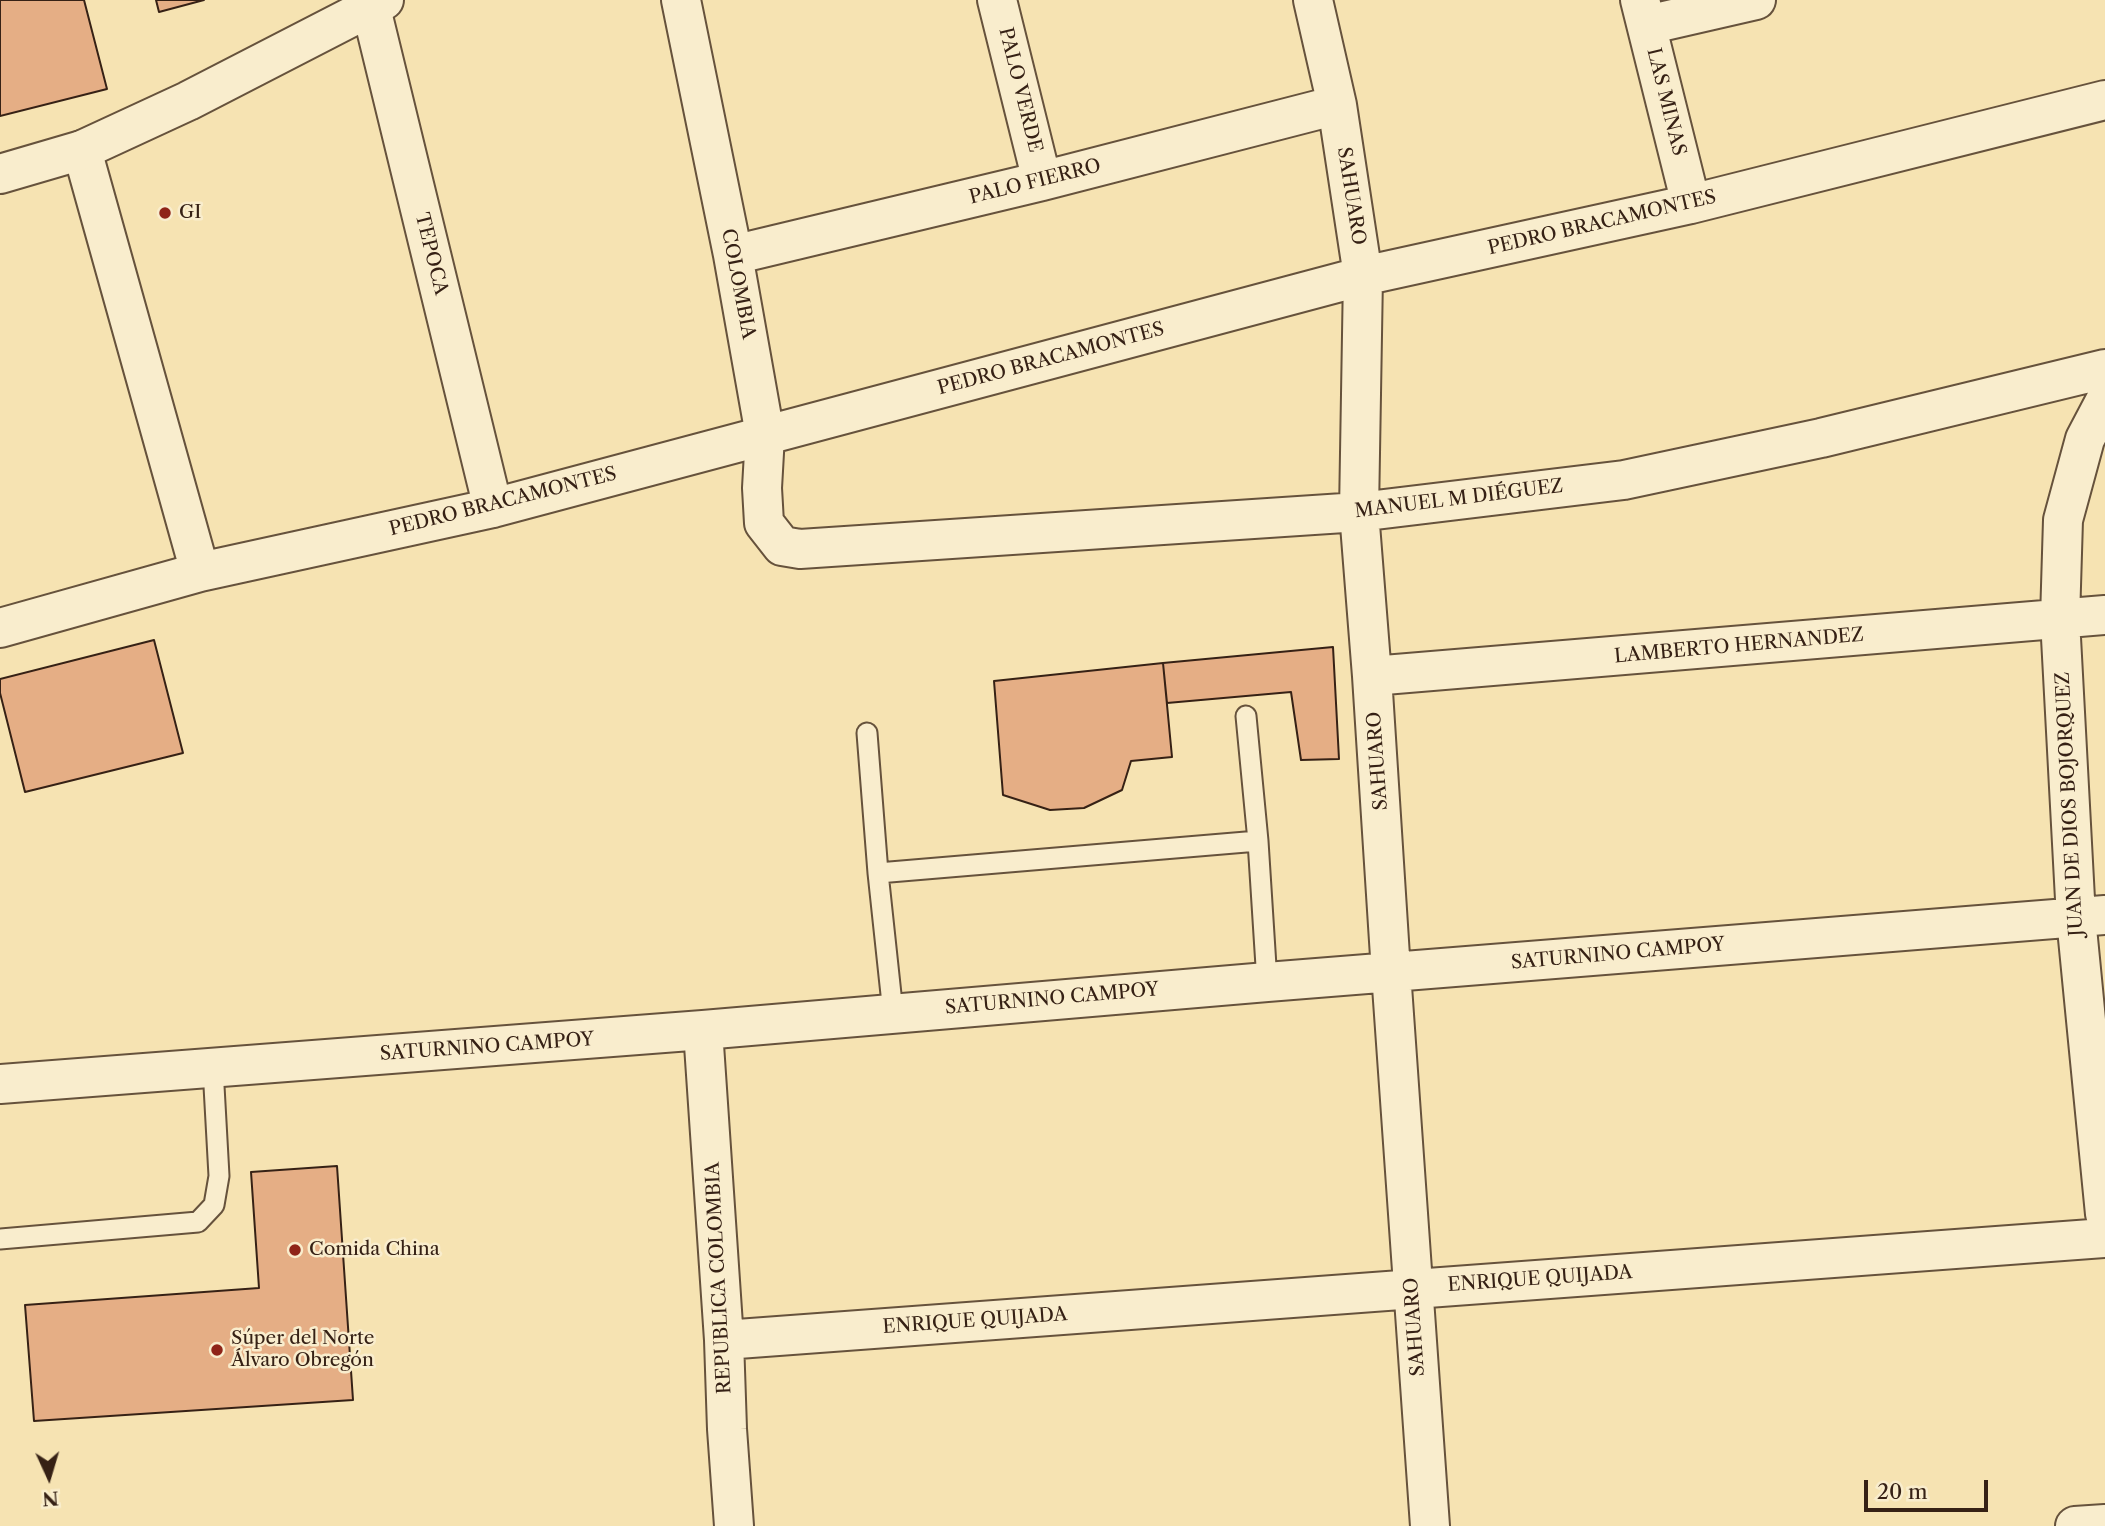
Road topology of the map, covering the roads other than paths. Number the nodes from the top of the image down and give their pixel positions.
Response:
1 (681, 0) edge
2 (998, 0) edge
3 (1313, 0) edge
4 (1756, 0) edge
5 (374, 3) edge
6 (1644, 12) edge
7 (2105, 100) edge
8 (1337, 105) junction
9 (82, 149) junction
10 (0, 174) edge
11 (1042, 180) junction
12 (1692, 204) junction
13 (733, 255) junction
14 (1363, 276) junction
15 (2105, 369) edge
16 (2105, 401) edge
17 (765, 435) junction
18 (493, 508) junction
19 (1359, 512) junction
20 (800, 549) joint
21 (200, 572) junction
22 (2105, 615) edge
23 (2060, 619) junction
24 (0, 628) edge
25 (1373, 676) junction
26 (1246, 716) dead end
27 (867, 733) dead end
28 (1258, 841) junction
29 (877, 873) junction
30 (2090, 916) edge
31 (1391, 972) junction
32 (1267, 982) junction
33 (893, 1013) junction
34 (703, 1030) junction
35 (213, 1068) junction
36 (0, 1084) edge
37 (2105, 1214) edge
38 (0, 1238) edge
39 (2105, 1238) edge
40 (1412, 1289) junction
41 (724, 1340) junction
42 (2105, 1524) edge
43 (734, 1526) edge
44 (1430, 1526) edge
45 (2075, 1526) edge

1 - 13 street, COLOMBIA
2 - 11 street, PALO VERDE
3 - 8 street, SAHUARO
4 - 6 street
5 - 9 street
5 - 18 street, TEPOCA
6 - 12 street, LAS MINAS
7 - 12 street, PEDRO BRACAMONTES
8 - 11 street, PALO FIERRO
8 - 14 street, SAHUARO
9 - 10 street
9 - 21 street
11 - 13 street, PALO FIERRO
12 - 14 street, PEDRO BRACAMONTES
13 - 17 street, COLOMBIA
14 - 17 street, PEDRO BRACAMONTES
14 - 19 street, SAHUARO
15 - 19 street, MANUEL M DIÉGUEZ
16 - 23 street, JUAN DE DIOS BOJORQUEZ
17 - 18 street, PEDRO BRACAMONTES
17 - 20 street, COLOMBIA
18 - 21 street, PEDRO BRACAMONTES
19 - 20 street, MANUEL M DIÉGUEZ
19 - 25 street, SAHUARO
21 - 24 street, PEDRO BRACAMONTES
22 - 23 street, LAMBERTO HERNANDEZ
23 - 25 street, LAMBERTO HERNANDEZ
23 - 30 street, JUAN DE DIOS BOJORQUEZ
25 - 31 street, SAHUARO
26 - 28 lane
27 - 29 lane
28 - 29 lane
28 - 32 lane
29 - 33 lane
30 - 31 street, SATURNINO CAMPOY
30 - 37 street, JUAN DE DIOS BOJORQUEZ
31 - 32 street, SATURNINO CAMPOY
31 - 40 street, SAHUARO
32 - 33 street, SATURNINO CAMPOY
33 - 34 street, SATURNINO CAMPOY
34 - 35 street, SATURNINO CAMPOY
34 - 41 street, REPUBLICA COLOMBIA
35 - 36 street, SATURNINO CAMPOY
35 - 38 lane
39 - 40 street, ENRIQUE QUIJADA
40 - 41 street, ENRIQUE QUIJADA
40 - 44 street, SAHUARO
41 - 43 street, REPUBLICA COLOMBIA
42 - 45 street

